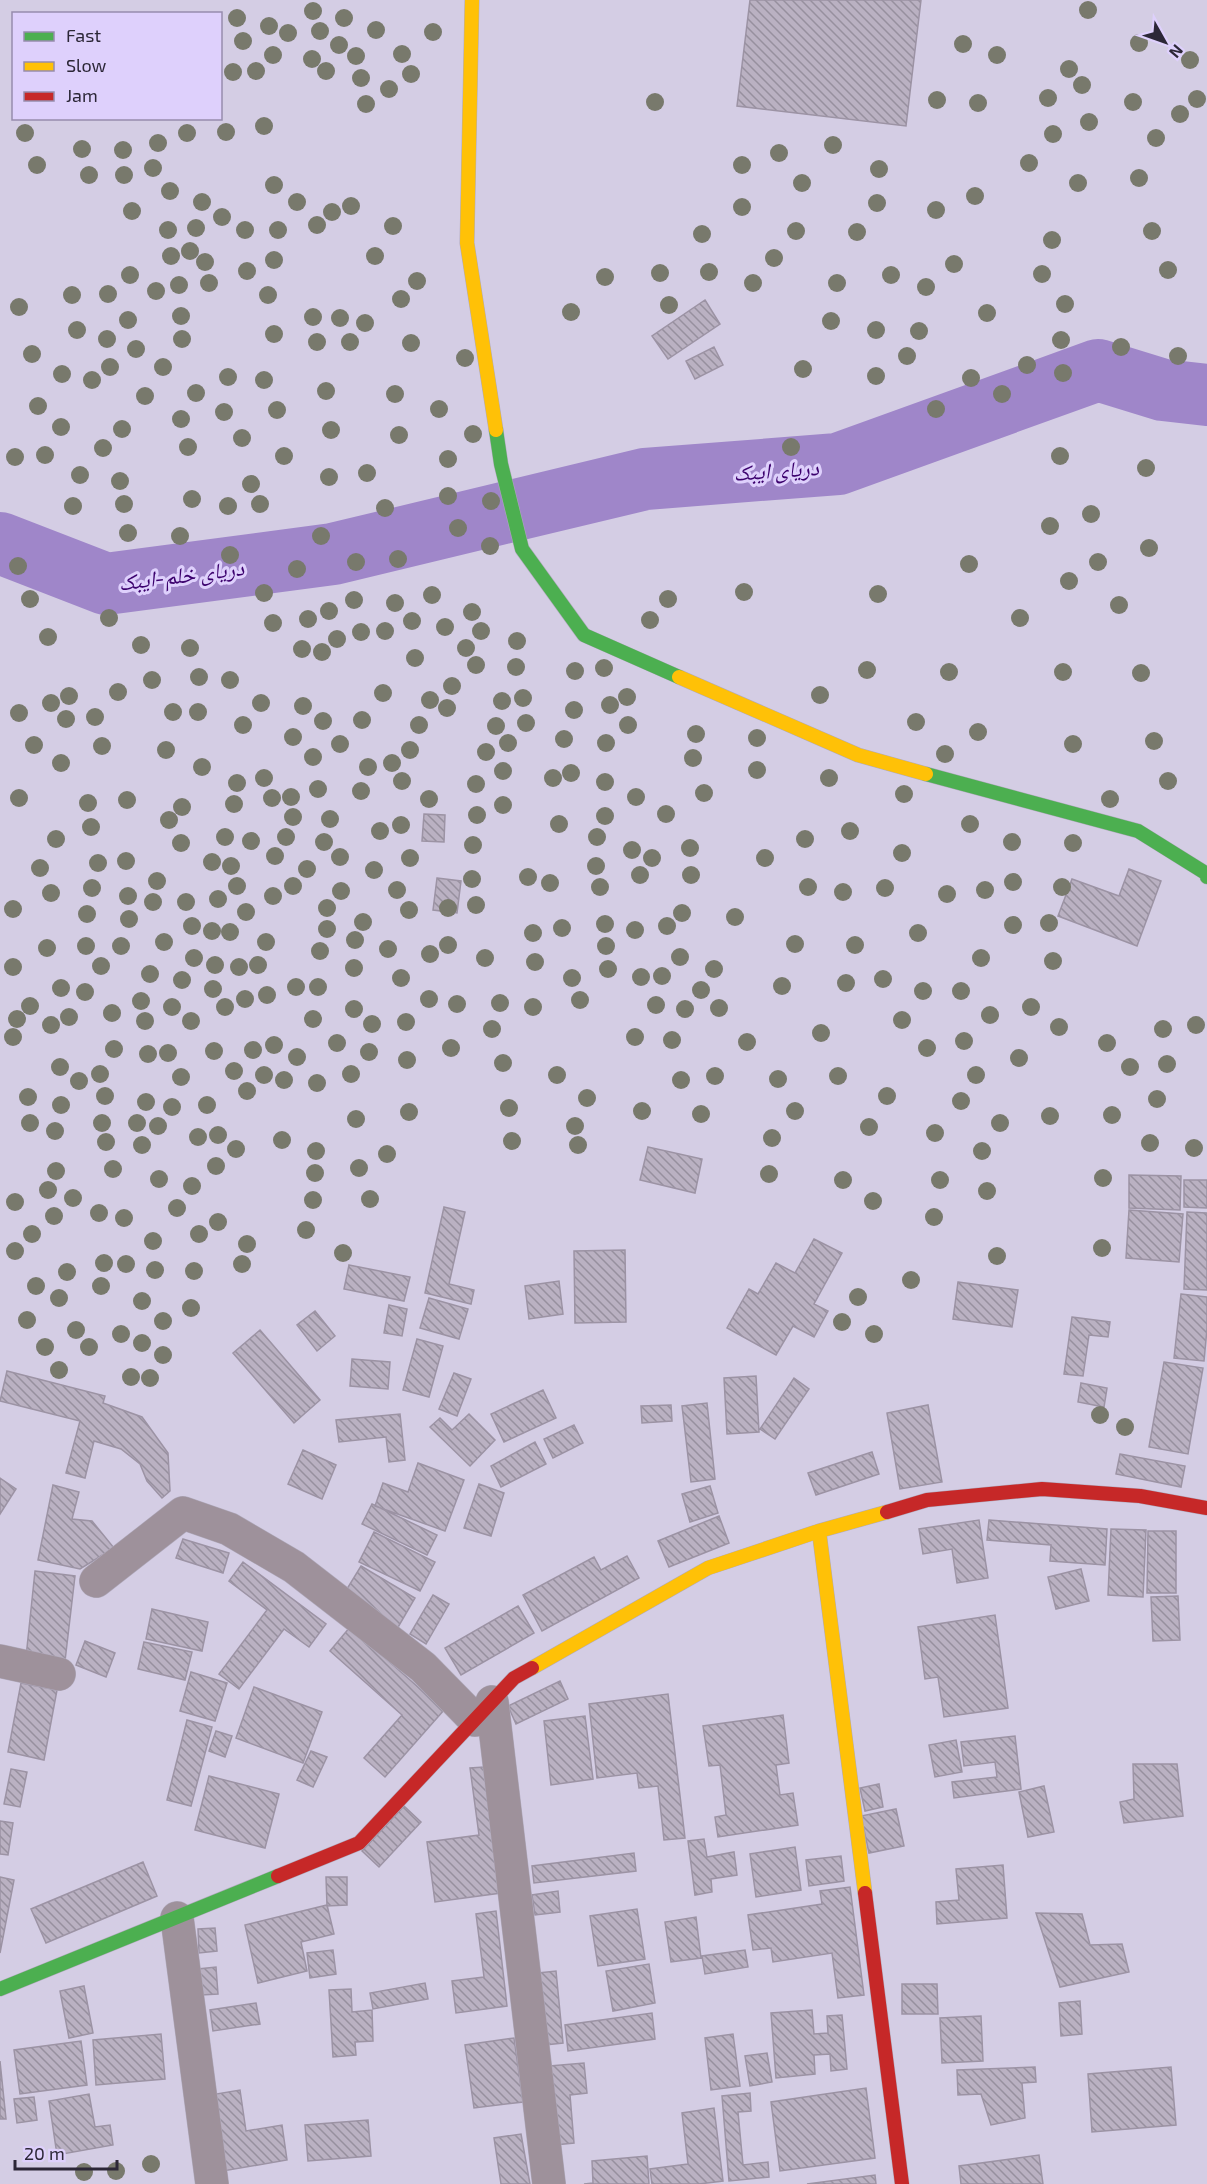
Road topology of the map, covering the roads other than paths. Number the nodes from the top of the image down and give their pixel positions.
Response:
1 (472, 0) edge
2 (1207, 877) edge
3 (1207, 1508) edge
4 (819, 1531) junction
5 (96, 1581) dead end
6 (0, 1661) edge
7 (59, 1674) dead end
8 (483, 1711) junction
9 (177, 1918) junction
10 (0, 1989) edge
11 (212, 2184) edge
12 (549, 2184) edge
13 (902, 2184) edge

1 - 2 street
3 - 4 street
4 - 8 street
4 - 13 street
5 - 8 street
6 - 7 street
8 - 9 street
8 - 12 street
9 - 10 street
9 - 11 street

